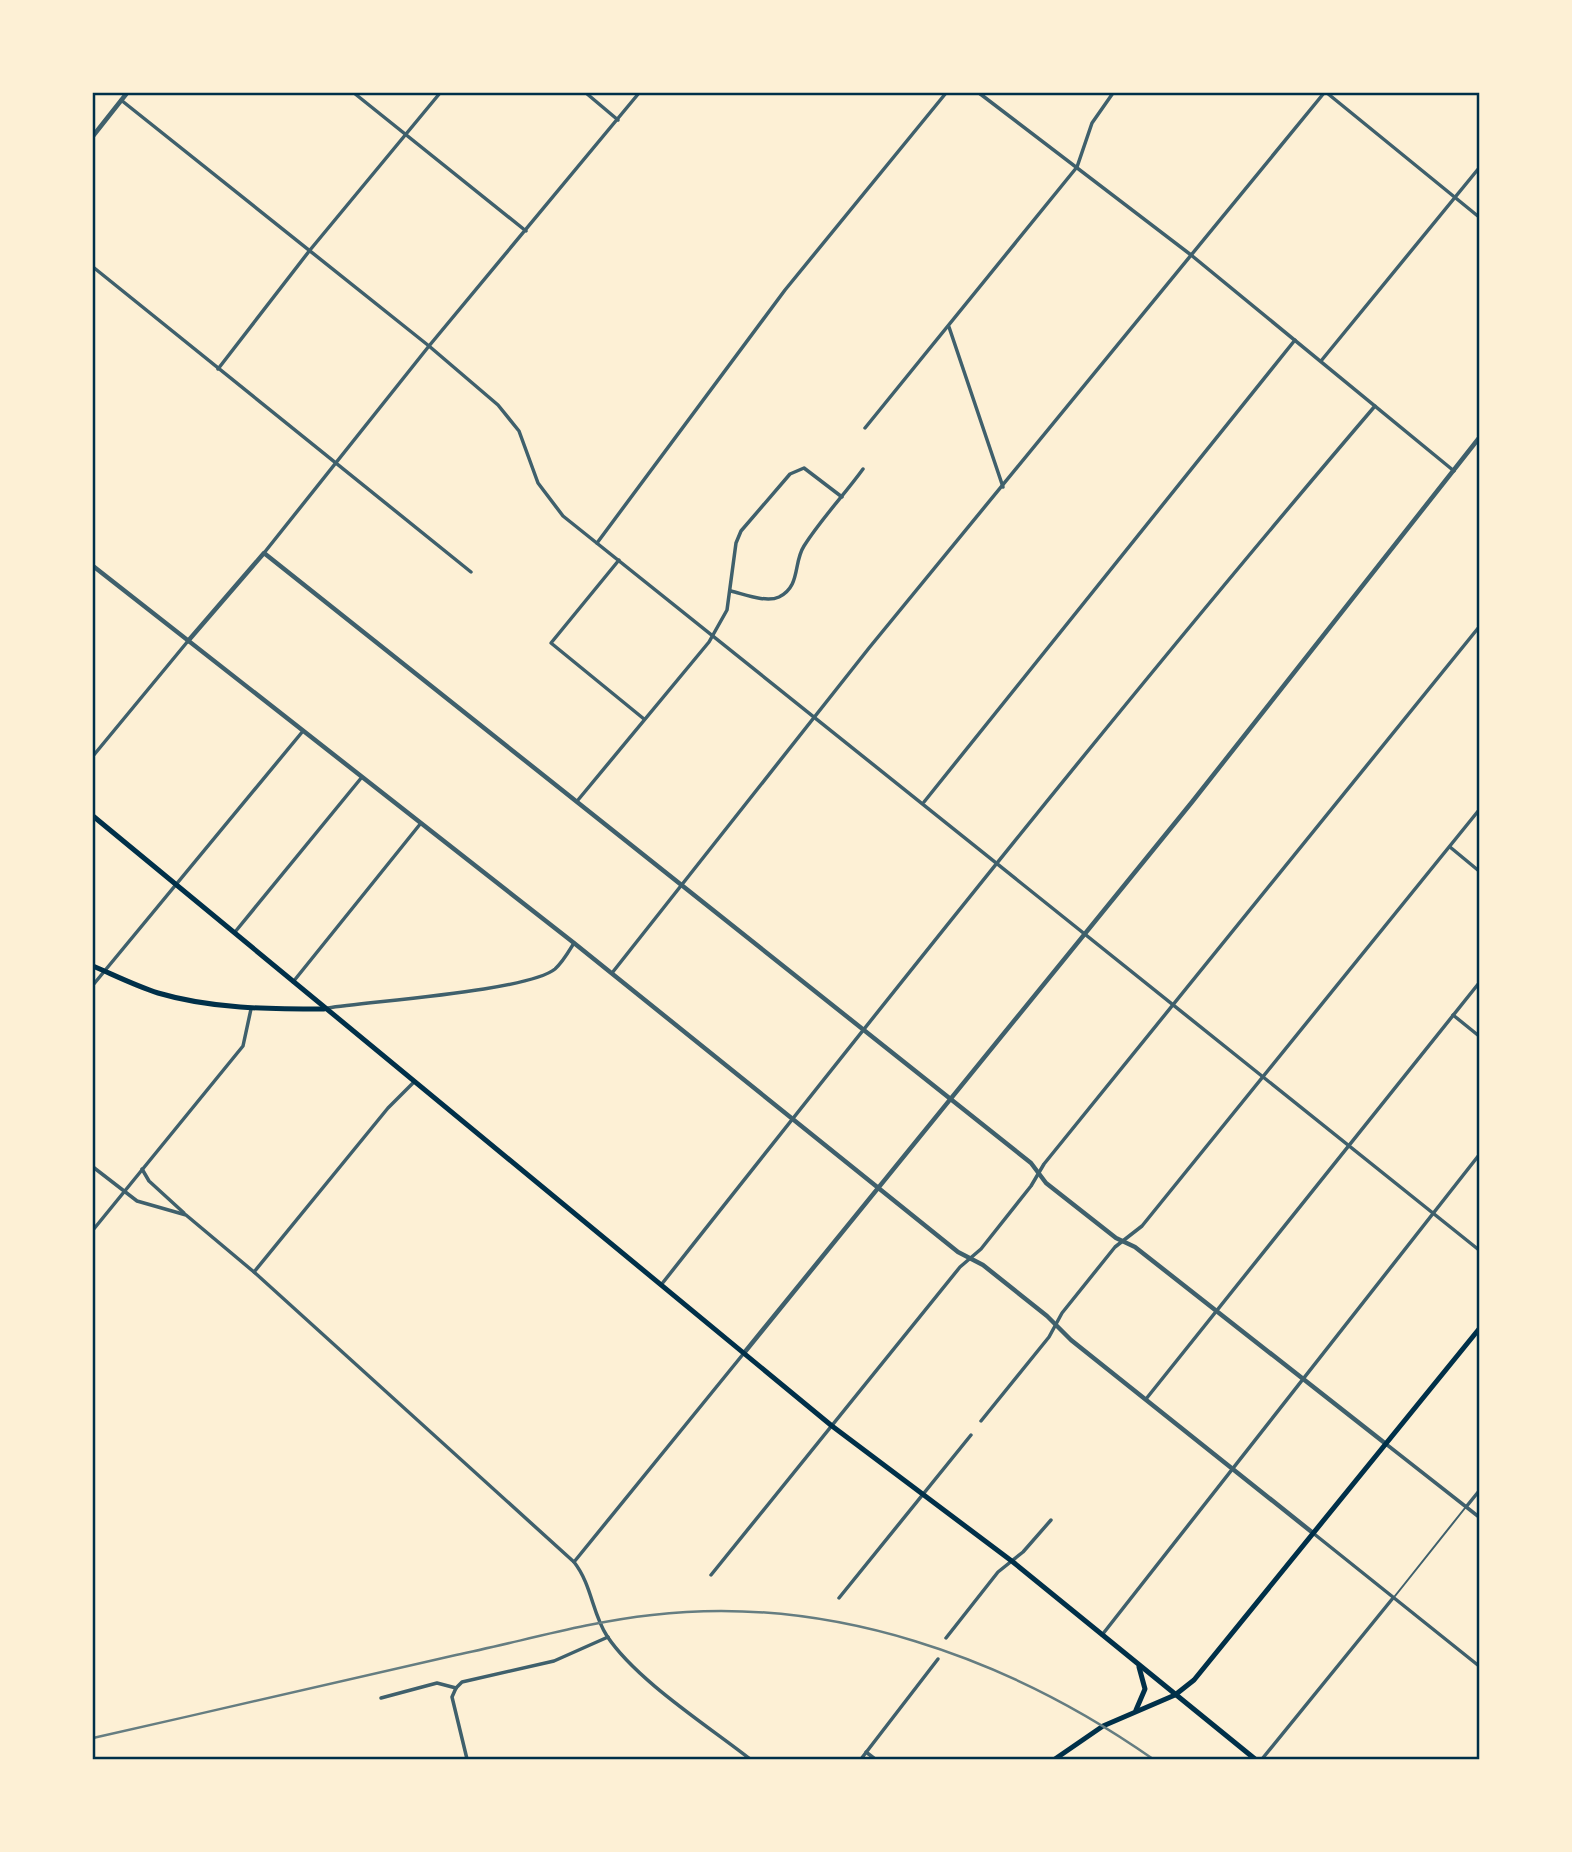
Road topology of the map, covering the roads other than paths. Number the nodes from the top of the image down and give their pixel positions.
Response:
1 (127, 93) edge
2 (354, 93) edge
3 (440, 93) edge
4 (586, 93) edge
5 (639, 93) edge
6 (946, 93) edge
7 (979, 93) edge
8 (1113, 93) edge
9 (1326, 93) edge
10 (121, 100) junction
11 (618, 120) junction
12 (93, 136) edge
13 (407, 136) junction
14 (1077, 167) junction
15 (1479, 168) edge
16 (1455, 198) junction
17 (1479, 217) edge
18 (526, 231) junction
19 (310, 250) junction
20 (1191, 255) junction
21 (93, 267) edge
22 (948, 325) junction
23 (1295, 340) junction
24 (429, 345) junction
25 (1321, 361) junction
26 (218, 369) junction
27 (1375, 406) junction
28 (865, 428) dead end
29 (1479, 438) edge
30 (335, 463) junction
31 (863, 469) dead end
32 (1454, 471) junction
33 (1003, 487) junction
34 (842, 497) junction
35 (597, 542) junction
36 (264, 553) junction
37 (619, 560) junction
38 (93, 566) edge
39 (471, 572) dead end
40 (732, 591) junction
41 (1479, 627) edge
42 (713, 635) junction
43 (188, 641) junction
44 (815, 716) junction
45 (644, 719) junction
46 (303, 731) junction
47 (93, 756) edge
48 (363, 776) junction
49 (578, 800) junction
50 (924, 803) junction
51 (1479, 810) edge
52 (93, 817) edge
53 (421, 822) junction
54 (1450, 847) junction
55 (998, 862) junction
56 (1479, 871) edge
57 (177, 883) junction
58 (681, 886) junction
59 (235, 932) junction
60 (1085, 933) junction
61 (574, 943) junction
62 (93, 966) edge
63 (104, 971) junction
64 (612, 973) junction
65 (293, 982) junction
66 (1479, 983) edge
67 (93, 985) edge
68 (1172, 1003) junction
69 (251, 1009) junction
70 (325, 1009) junction
71 (1453, 1015) junction
72 (863, 1030) junction
73 (1479, 1036) edge
74 (1263, 1078) junction
75 (414, 1082) junction
76 (950, 1100) junction
77 (793, 1119) junction
78 (1347, 1145) junction
79 (1479, 1155) edge
80 (93, 1167) edge
81 (142, 1170) junction
82 (1039, 1172) junction
83 (878, 1188) junction
84 (124, 1192) junction
85 (1433, 1213) junction
86 (186, 1215) junction
87 (93, 1230) edge
88 (1125, 1241) junction
89 (1479, 1250) edge
90 (970, 1257) junction
91 (254, 1272) junction
92 (661, 1285) junction
93 (1216, 1310) junction
94 (1056, 1326) junction
95 (1479, 1329) edge
96 (744, 1353) junction
97 (1303, 1377) junction
98 (1145, 1400) junction
99 (981, 1421) dead end
100 (832, 1426) junction
101 (971, 1435) dead end
102 (1386, 1444) junction
103 (1231, 1468) junction
104 (1479, 1491) edge
105 (923, 1494) junction
106 (1466, 1507) junction
107 (1479, 1517) edge
108 (1051, 1520) dead end
109 (1313, 1533) junction
110 (574, 1562) junction
111 (1013, 1562) junction
112 (710, 1575) dead end
113 (839, 1598) dead end
114 (1393, 1598) junction
115 (1101, 1636) junction
116 (608, 1637) junction
117 (946, 1638) dead end
118 (937, 1658) dead end
119 (1137, 1665) junction
120 (1479, 1667) edge
121 (456, 1688) junction
122 (1175, 1695) junction
123 (381, 1698) dead end
124 (1135, 1713) junction
125 (866, 1752) junction
126 (467, 1759) edge
127 (750, 1759) edge
128 (861, 1759) edge
129 (875, 1759) edge
130 (1055, 1759) edge
131 (1255, 1759) edge
132 (1262, 1759) edge

1 - 10 street
2 - 13 street
3 - 13 street
4 - 11 street
5 - 11 street
6 - 35 street
7 - 14 street
8 - 14 street
9 - 16 street
9 - 20 street
10 - 12 street
10 - 19 street
11 - 18 street
13 - 18 street
13 - 19 street
14 - 20 street
14 - 22 street
15 - 16 street
16 - 17 street
16 - 25 street
18 - 24 street
19 - 24 street
19 - 26 street
20 - 23 street
20 - 33 street
21 - 26 street
22 - 28 street
22 - 33 street
23 - 25 street
23 - 50 street
24 - 30 street
24 - 35 street
25 - 27 street
26 - 30 street
27 - 32 street
27 - 55 street
29 - 32 street
30 - 36 street
30 - 39 street
31 - 34 street
32 - 60 street
33 - 44 street
34 - 40 street
34 - 40 street
35 - 37 street
36 - 43 street
36 - 49 street
37 - 42 street
37 - 45 street
38 - 43 street
40 - 42 street
41 - 68 street
42 - 44 street
42 - 45 street
43 - 46 street
43 - 47 street
44 - 50 street
44 - 58 street
45 - 49 street
46 - 48 street
46 - 57 street
48 - 53 street
48 - 59 street
49 - 58 street
50 - 55 street
51 - 54 street
52 - 57 main road
53 - 61 street
53 - 65 street
54 - 56 street
54 - 74 street
55 - 60 street
55 - 72 street
57 - 59 main road
57 - 63 street
58 - 64 street
58 - 72 street
59 - 65 main road
60 - 68 street
60 - 76 street
61 - 64 street
61 - 70 street
62 - 63 main road
63 - 67 street
63 - 69 main road
64 - 77 street
65 - 70 main road
66 - 71 street
68 - 74 street
68 - 82 street
69 - 70 main road
69 - 81 street
70 - 75 main road
71 - 73 street
71 - 78 street
72 - 76 street
72 - 77 street
74 - 78 street
74 - 88 street
75 - 91 street
75 - 92 main road
76 - 82 street
76 - 83 street
77 - 83 street
77 - 92 street
78 - 85 street
78 - 93 street
79 - 85 street
80 - 84 street
81 - 84 street
81 - 86 street
82 - 88 street
82 - 90 street
83 - 90 street
83 - 96 street
84 - 86 street
84 - 87 street
85 - 89 street
85 - 97 street
86 - 91 street
88 - 93 street
88 - 94 street
90 - 94 street
90 - 100 street
91 - 110 street
92 - 96 main road
93 - 97 street
93 - 98 street
94 - 98 street
94 - 99 street
95 - 102 main road
96 - 100 main road
96 - 110 street
97 - 102 street
97 - 103 street
98 - 103 street
100 - 105 main road
100 - 112 street
101 - 105 street
102 - 106 street
102 - 109 main road
103 - 109 street
103 - 115 street
104 - 106 street
105 - 111 main road
105 - 113 street
106 - 107 street
106 - 114 lane
108 - 111 street
109 - 114 street
109 - 122 main road
110 - 116 street
111 - 115 main road
111 - 117 street
114 - 120 street
114 - 132 street
115 - 119 main road
116 - 121 street
116 - 127 street
118 - 125 street
119 - 122 main road
119 - 124 main road
121 - 123 street
121 - 126 street
122 - 124 main road
122 - 131 main road
124 - 130 main road
125 - 128 street
125 - 129 street

